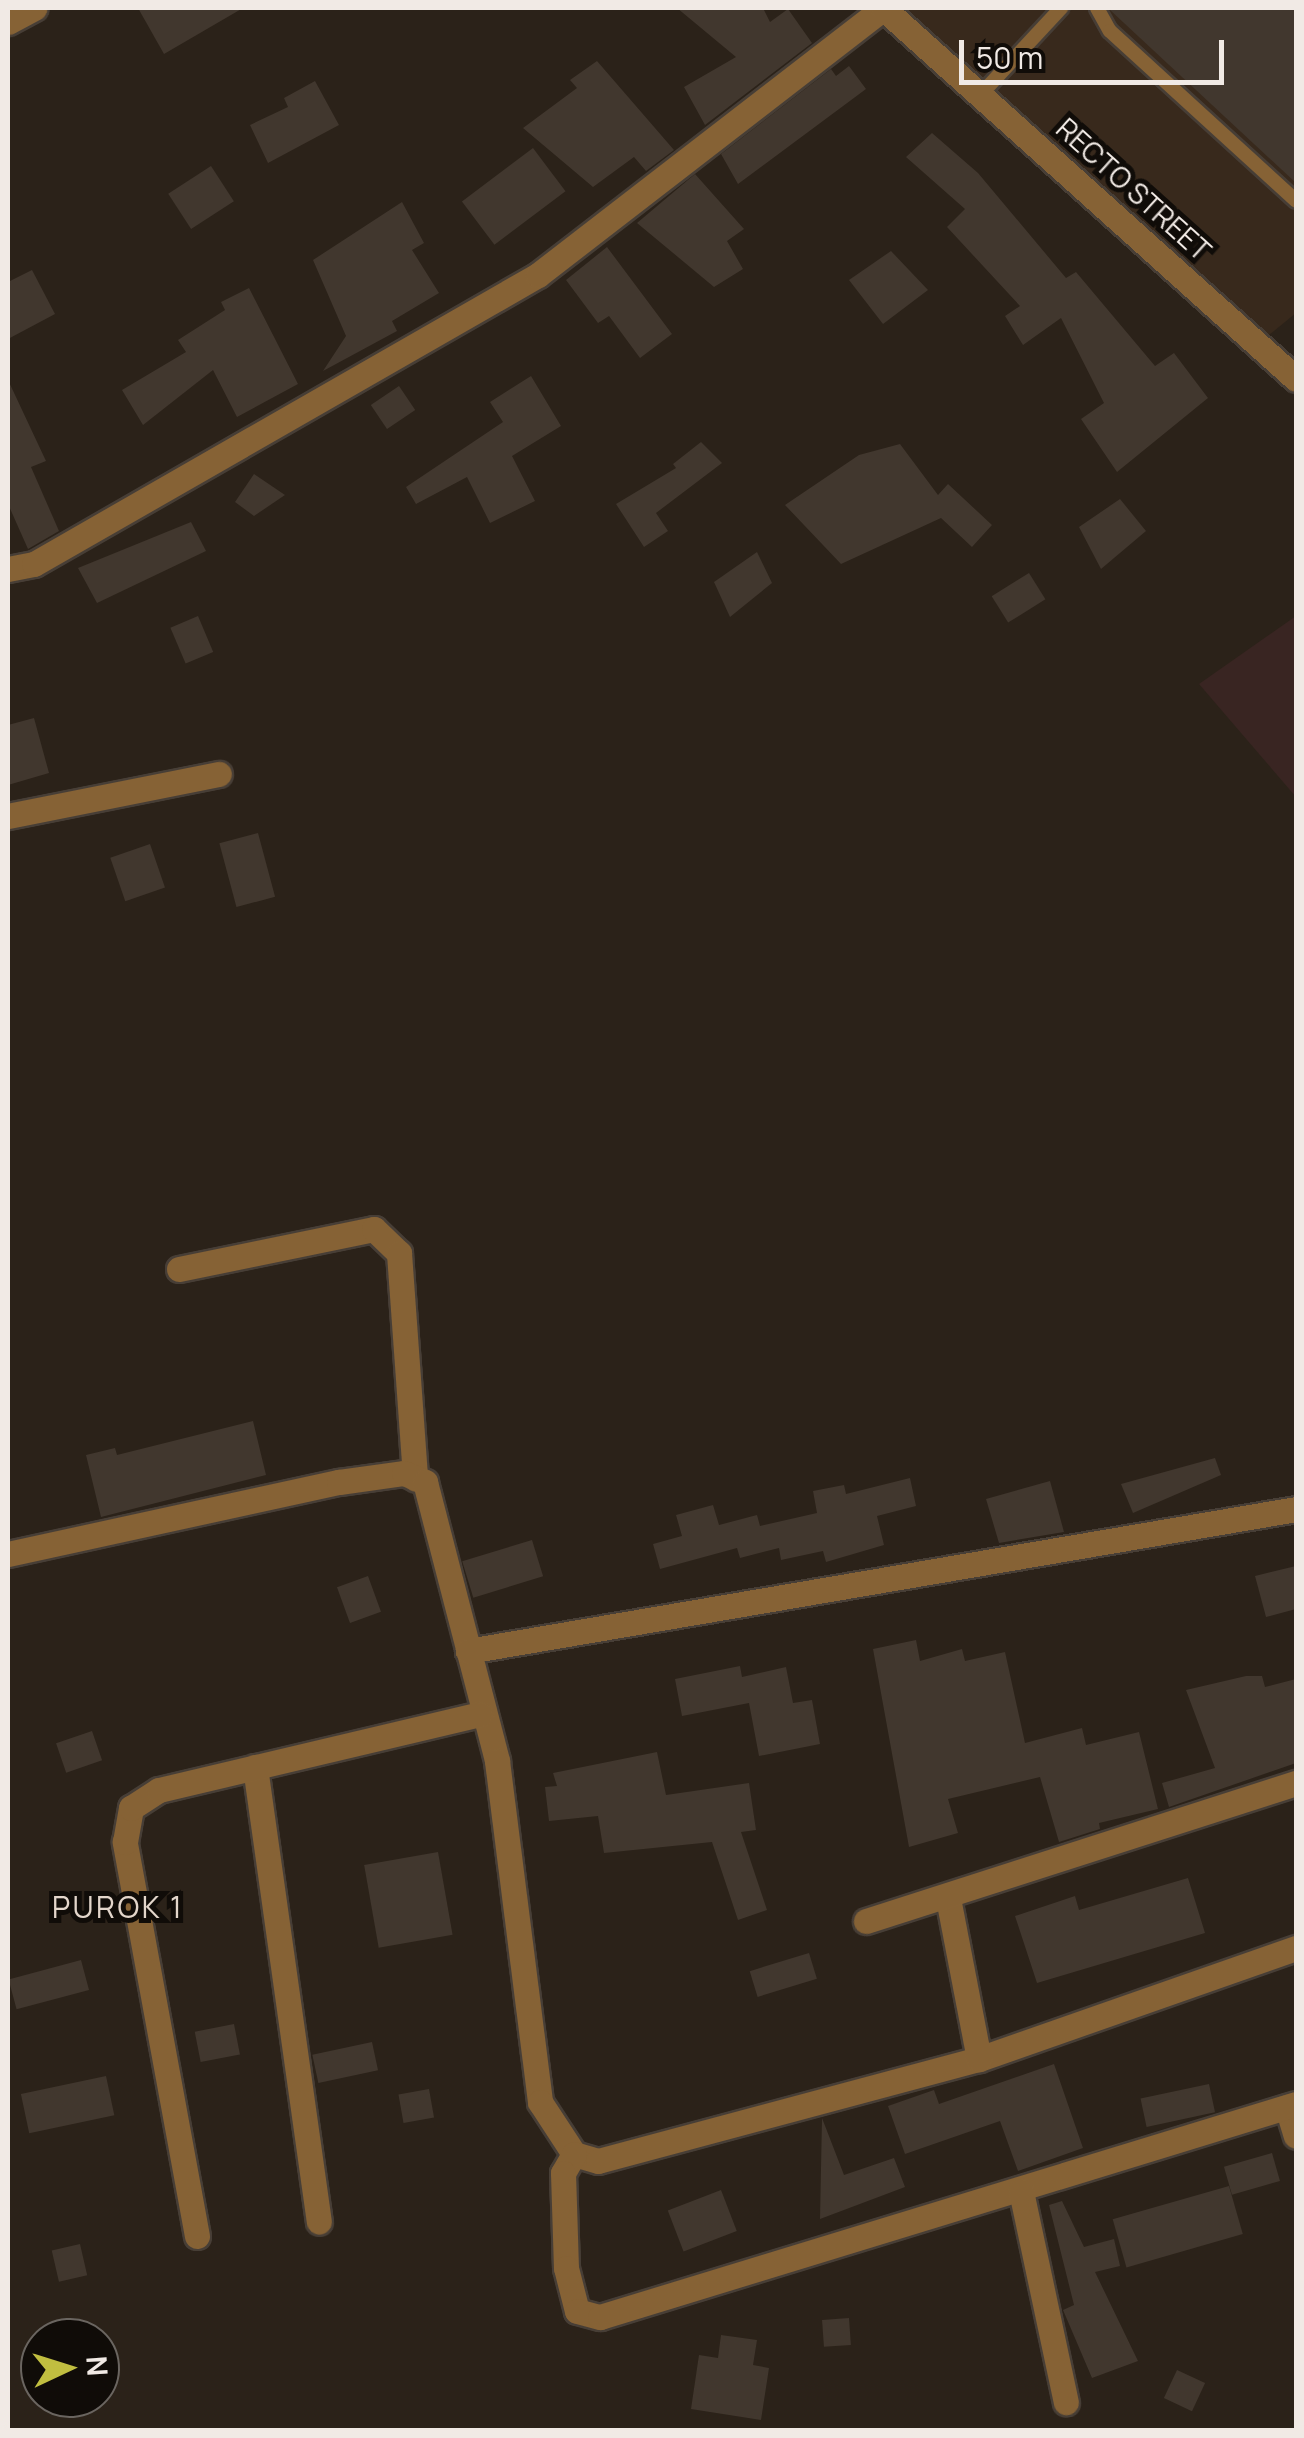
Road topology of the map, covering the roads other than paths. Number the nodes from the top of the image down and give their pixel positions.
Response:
1 (34, 8) edge
2 (884, 8) edge
3 (1061, 8) edge
4 (1097, 8) edge
5 (8, 22) edge
6 (983, 92) junction
7 (1296, 200) edge
8 (1295, 375) edge
9 (8, 569) edge
10 (219, 774) dead end
11 (8, 816) edge
12 (179, 1270) dead end
13 (416, 1478) junction
14 (1296, 1509) edge
15 (8, 1554) edge
16 (468, 1652) junction
17 (480, 1714) junction
18 (255, 1768) junction
19 (1296, 1783) edge
20 (948, 1898) junction
21 (866, 1921) dead end
22 (1296, 1948) edge
23 (979, 2059) junction
24 (1292, 2106) edge
25 (1296, 2136) edge
26 (574, 2154) junction
27 (1021, 2191) junction
28 (320, 2222) dead end
29 (197, 2236) dead end
30 (1066, 2402) dead end

1 - 5 street
2 - 6 street, RECTO STREET
2 - 9 street
3 - 6 lane
4 - 7 lane
6 - 8 street, RECTO STREET
10 - 11 street
12 - 13 street
13 - 15 street
13 - 16 street
14 - 16 street
16 - 17 street
17 - 18 street
17 - 26 street
18 - 28 street
18 - 29 street
19 - 20 street
20 - 21 street
20 - 23 street
22 - 23 street
23 - 26 street
24 - 25 street
24 - 27 street
26 - 27 street
27 - 30 street

